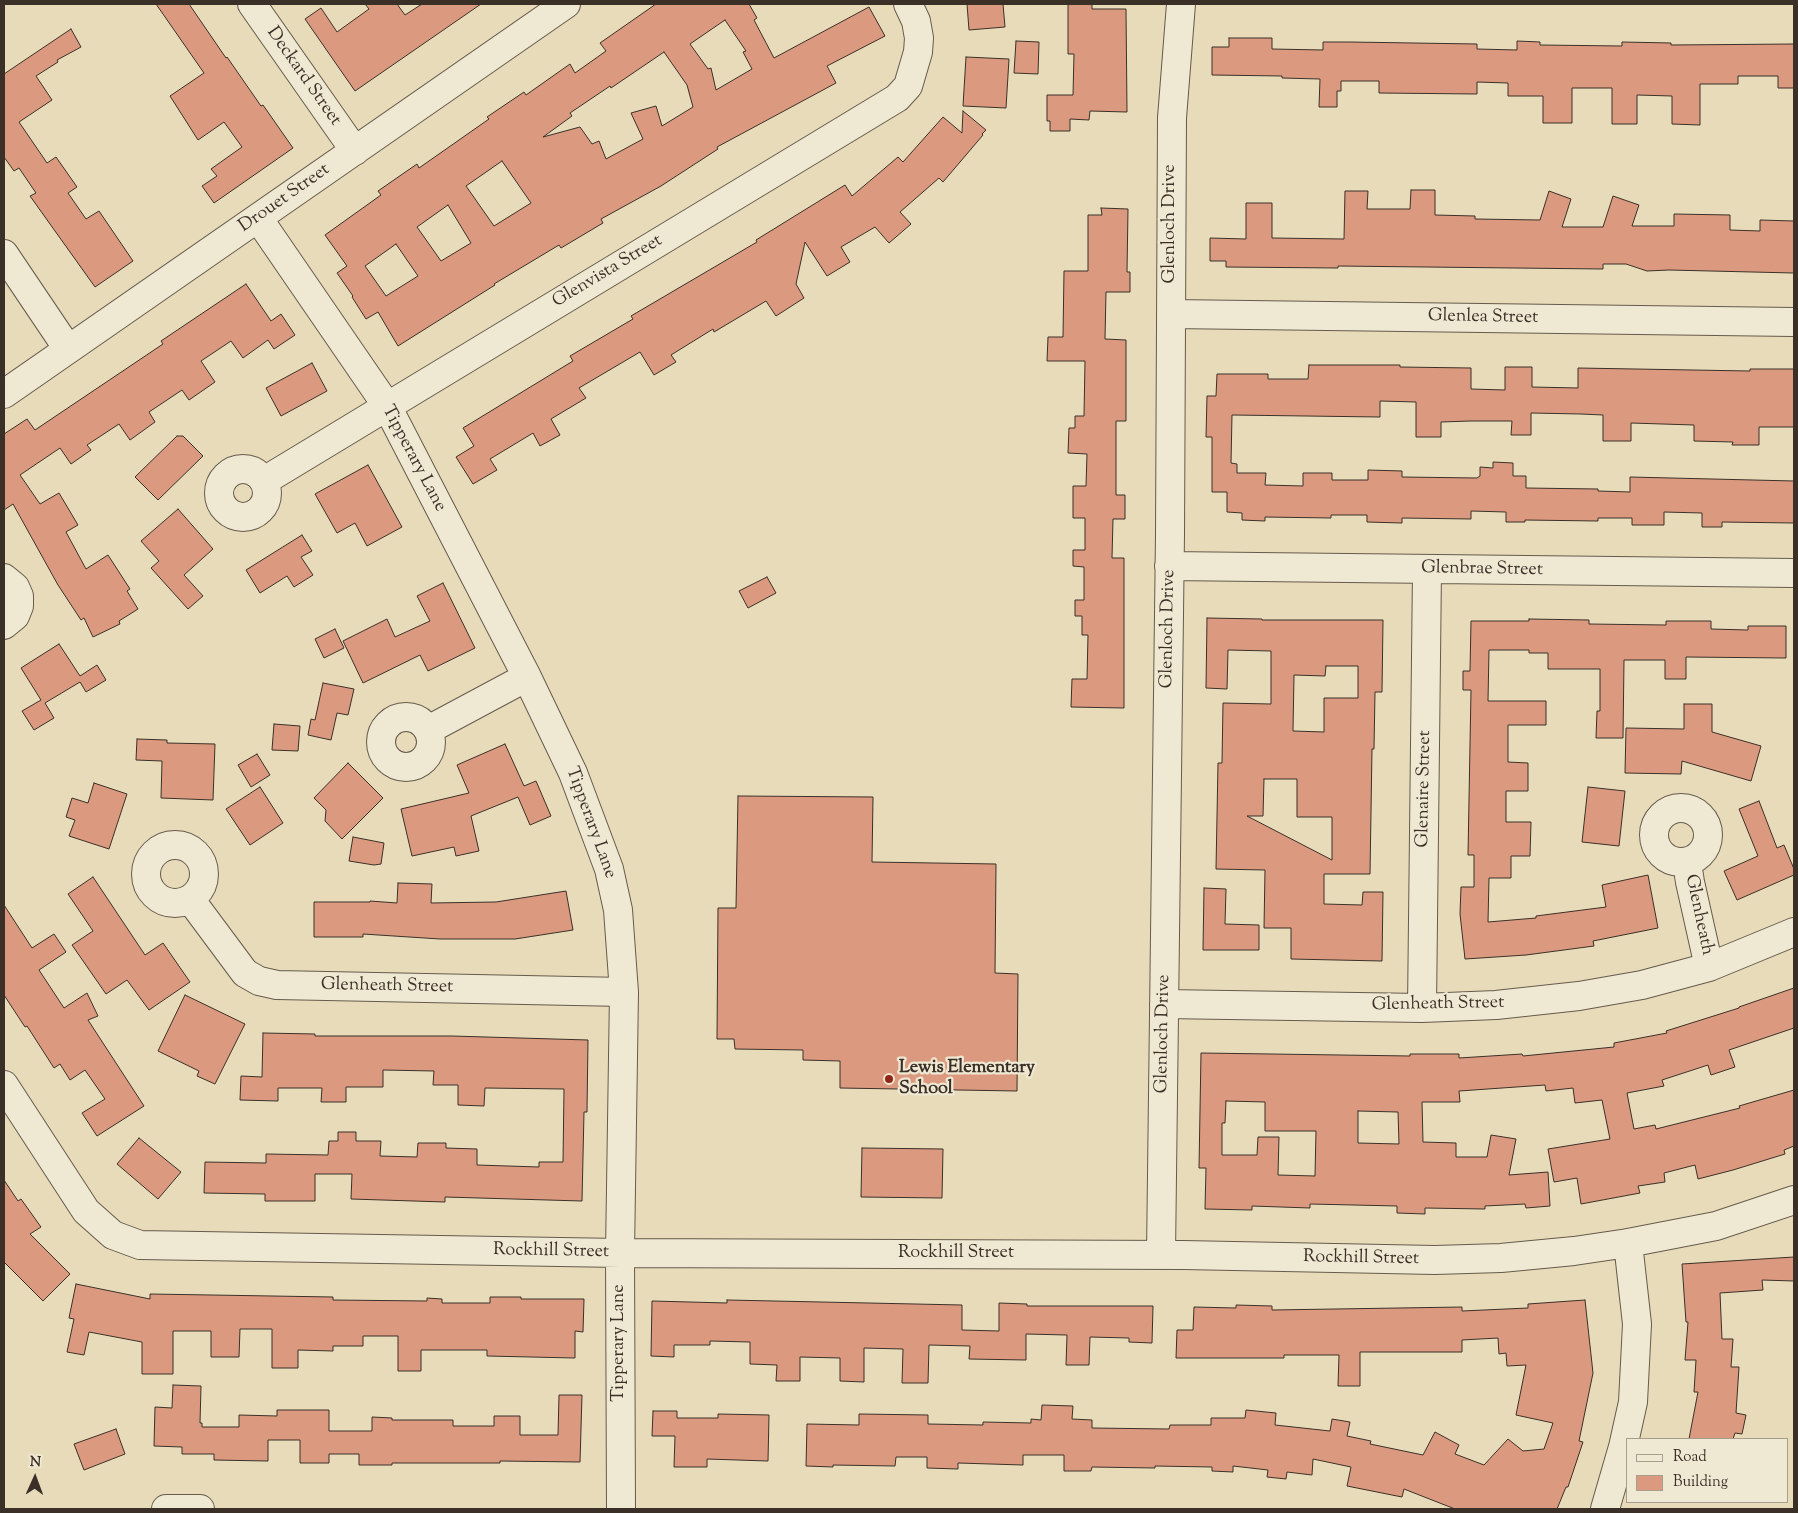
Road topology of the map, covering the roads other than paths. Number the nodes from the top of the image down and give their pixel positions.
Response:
1 (252, 4) edge
2 (566, 4) edge
3 (908, 4) edge
4 (1181, 4) edge
5 (354, 151) junction
6 (258, 218) junction
7 (4, 254) edge
8 (1171, 314) junction
9 (1794, 322) edge
10 (68, 349) junction
11 (4, 394) edge
12 (387, 406) junction
13 (264, 481) dead end
14 (1170, 566) junction
15 (1427, 570) junction
16 (1794, 573) edge
17 (4, 578) edge
18 (4, 625) edge
19 (527, 677) junction
20 (428, 730) dead end
21 (1687, 863) dead end
22 (190, 899) dead end
23 (1794, 932) edge
24 (1709, 967) junction
25 (624, 992) junction
26 (1164, 1004) junction
27 (1422, 1008) junction
28 (4, 1085) edge
29 (1794, 1200) edge
30 (1628, 1243) junction
31 (620, 1253) junction
32 (1161, 1255) junction
33 (166, 1509) edge
34 (200, 1509) edge
35 (621, 1509) edge
36 (1605, 1509) edge

1 - 5 street, Deckard Street
2 - 5 street, Drouet Street
3 - 12 street, Glenvista Street
4 - 8 street, Glenloch Drive
5 - 6 street, Drouet Street
6 - 10 street, Drouet Street
6 - 12 street, Tipperary Lane
7 - 10 street
8 - 9 street, Glenlea Street
8 - 14 street, Glenloch Drive
10 - 11 street, Drouet Street
12 - 13 street, Glenvista Street
12 - 19 street, Tipperary Lane
14 - 15 street, Glenbrae Street
14 - 26 street, Glenloch Drive
15 - 16 street, Glenbrae Street
15 - 27 street, Glenaire Street
17 - 18 street
19 - 20 street
19 - 25 street, Tipperary Lane
21 - 24 street, Glenheath
22 - 25 street, Glenheath Street
23 - 24 street, Glenheath Street
24 - 27 street, Glenheath Street
25 - 31 street, Tipperary Lane
26 - 27 street, Glenheath Street
26 - 32 street, Glenloch Drive
28 - 31 street, Rockhill Street
29 - 30 street, Rockhill Street
30 - 32 street, Rockhill Street
30 - 36 street
31 - 32 street, Rockhill Street
31 - 35 street, Tipperary Lane
33 - 34 street

